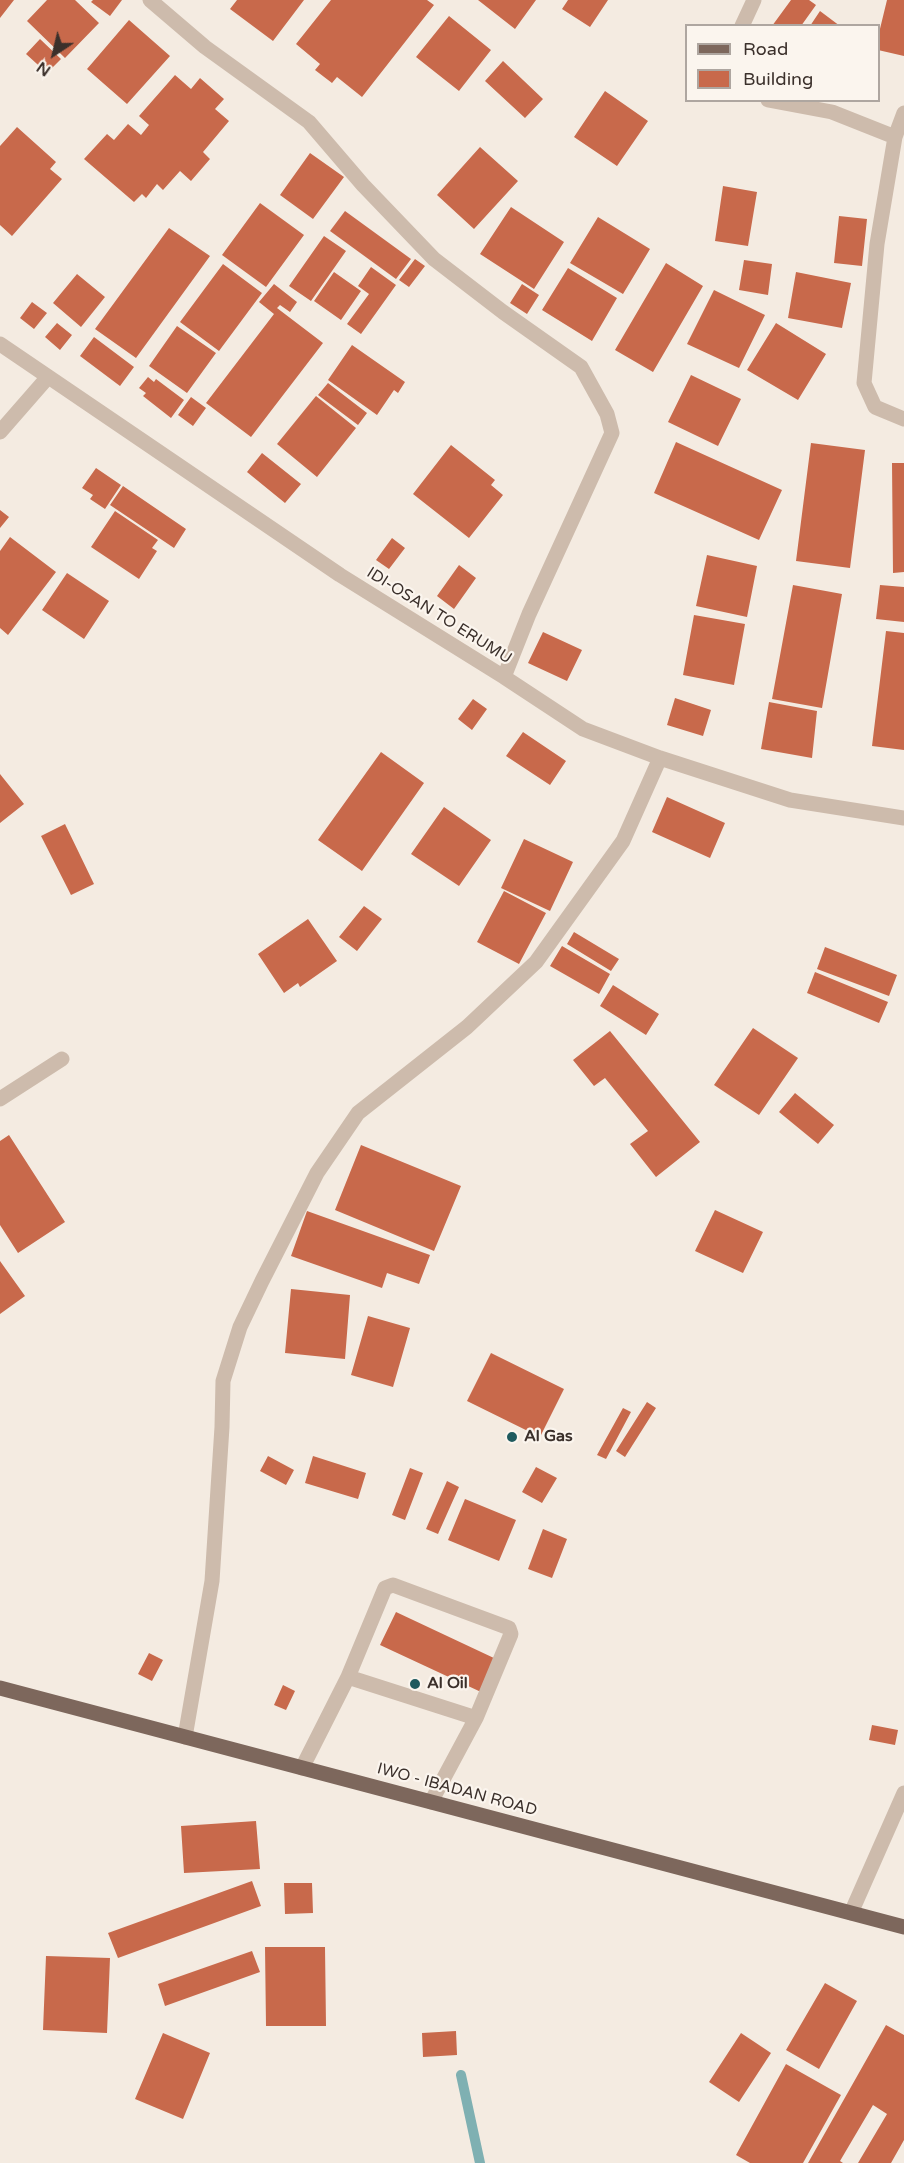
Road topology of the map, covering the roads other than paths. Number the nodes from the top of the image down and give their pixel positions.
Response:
1 (150, 0) edge
2 (753, 0) edge
3 (743, 24) edge
4 (779, 102) edge
5 (904, 113) edge
6 (895, 137) junction
7 (0, 344) edge
8 (48, 377) junction
9 (904, 419) edge
10 (0, 432) edge
11 (504, 677) junction
12 (660, 758) junction
13 (904, 818) edge
14 (62, 1059) dead end
15 (0, 1100) edge
16 (348, 1677) junction
17 (0, 1688) edge
18 (476, 1718) junction
19 (185, 1737) junction
20 (302, 1768) junction
21 (904, 1793) edge
22 (431, 1802) junction
23 (851, 1913) junction
24 (904, 1927) edge

1 - 11 street
2 - 3 street
4 - 6 street
5 - 6 street
6 - 9 street
7 - 8 street, IDI-OSAN TO ERUMU
8 - 10 street
8 - 11 street, IDI-OSAN TO ERUMU
11 - 12 street, IDI-OSAN TO ERUMU
12 - 13 street, IDI-OSAN TO ERUMU
12 - 19 street
14 - 15 street
16 - 18 street
16 - 18 street
16 - 20 street
17 - 19 main road, IWO - IBADAN ROAD
18 - 22 street
19 - 20 main road, IWO - IBADAN ROAD
20 - 22 main road, IWO - IBADAN ROAD
21 - 23 street
22 - 23 main road, IWO - IBADAN ROAD
23 - 24 main road, IWO - IBADAN ROAD

